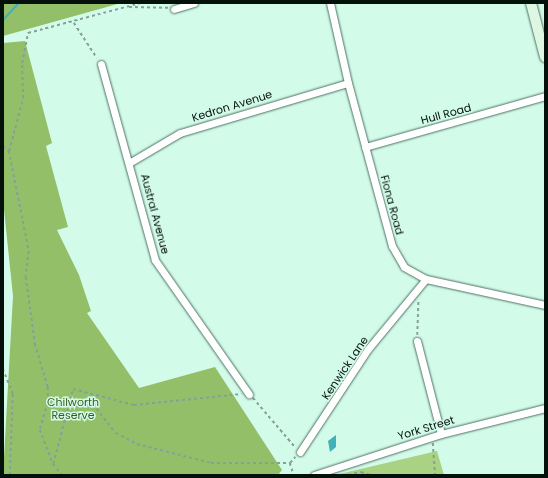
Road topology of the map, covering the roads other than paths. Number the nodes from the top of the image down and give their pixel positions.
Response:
1 (194, 3) edge
2 (330, 3) edge
3 (531, 3) edge
4 (174, 8) road end
5 (545, 57) edge
6 (101, 64) road end
7 (348, 83) junction
8 (545, 96) edge
9 (545, 101) edge
10 (533, 102) junction
11 (365, 147) junction
12 (129, 163) junction
13 (424, 280) junction
14 (545, 305) edge
15 (417, 341) road end
16 (248, 394) road end
17 (545, 408) edge
18 (441, 434) junction
19 (300, 452) road end
20 (314, 475) edge

1 - 4 street
2 - 7 street, Fiona Road
3 - 5 main road
6 - 12 street, Austral Avenue
7 - 11 street, Fiona Road
7 - 12 street, Kedron Avenue
8 - 10 street, Hull Road
9 - 10 street, Hull Road
10 - 11 street, Hull Road
11 - 13 street, Fiona Road
12 - 16 street, Austral Avenue
13 - 14 street, Fiona Road
13 - 19 street, Kenwick Lane
15 - 18 street
17 - 18 street, York Street
18 - 20 street, York Street

